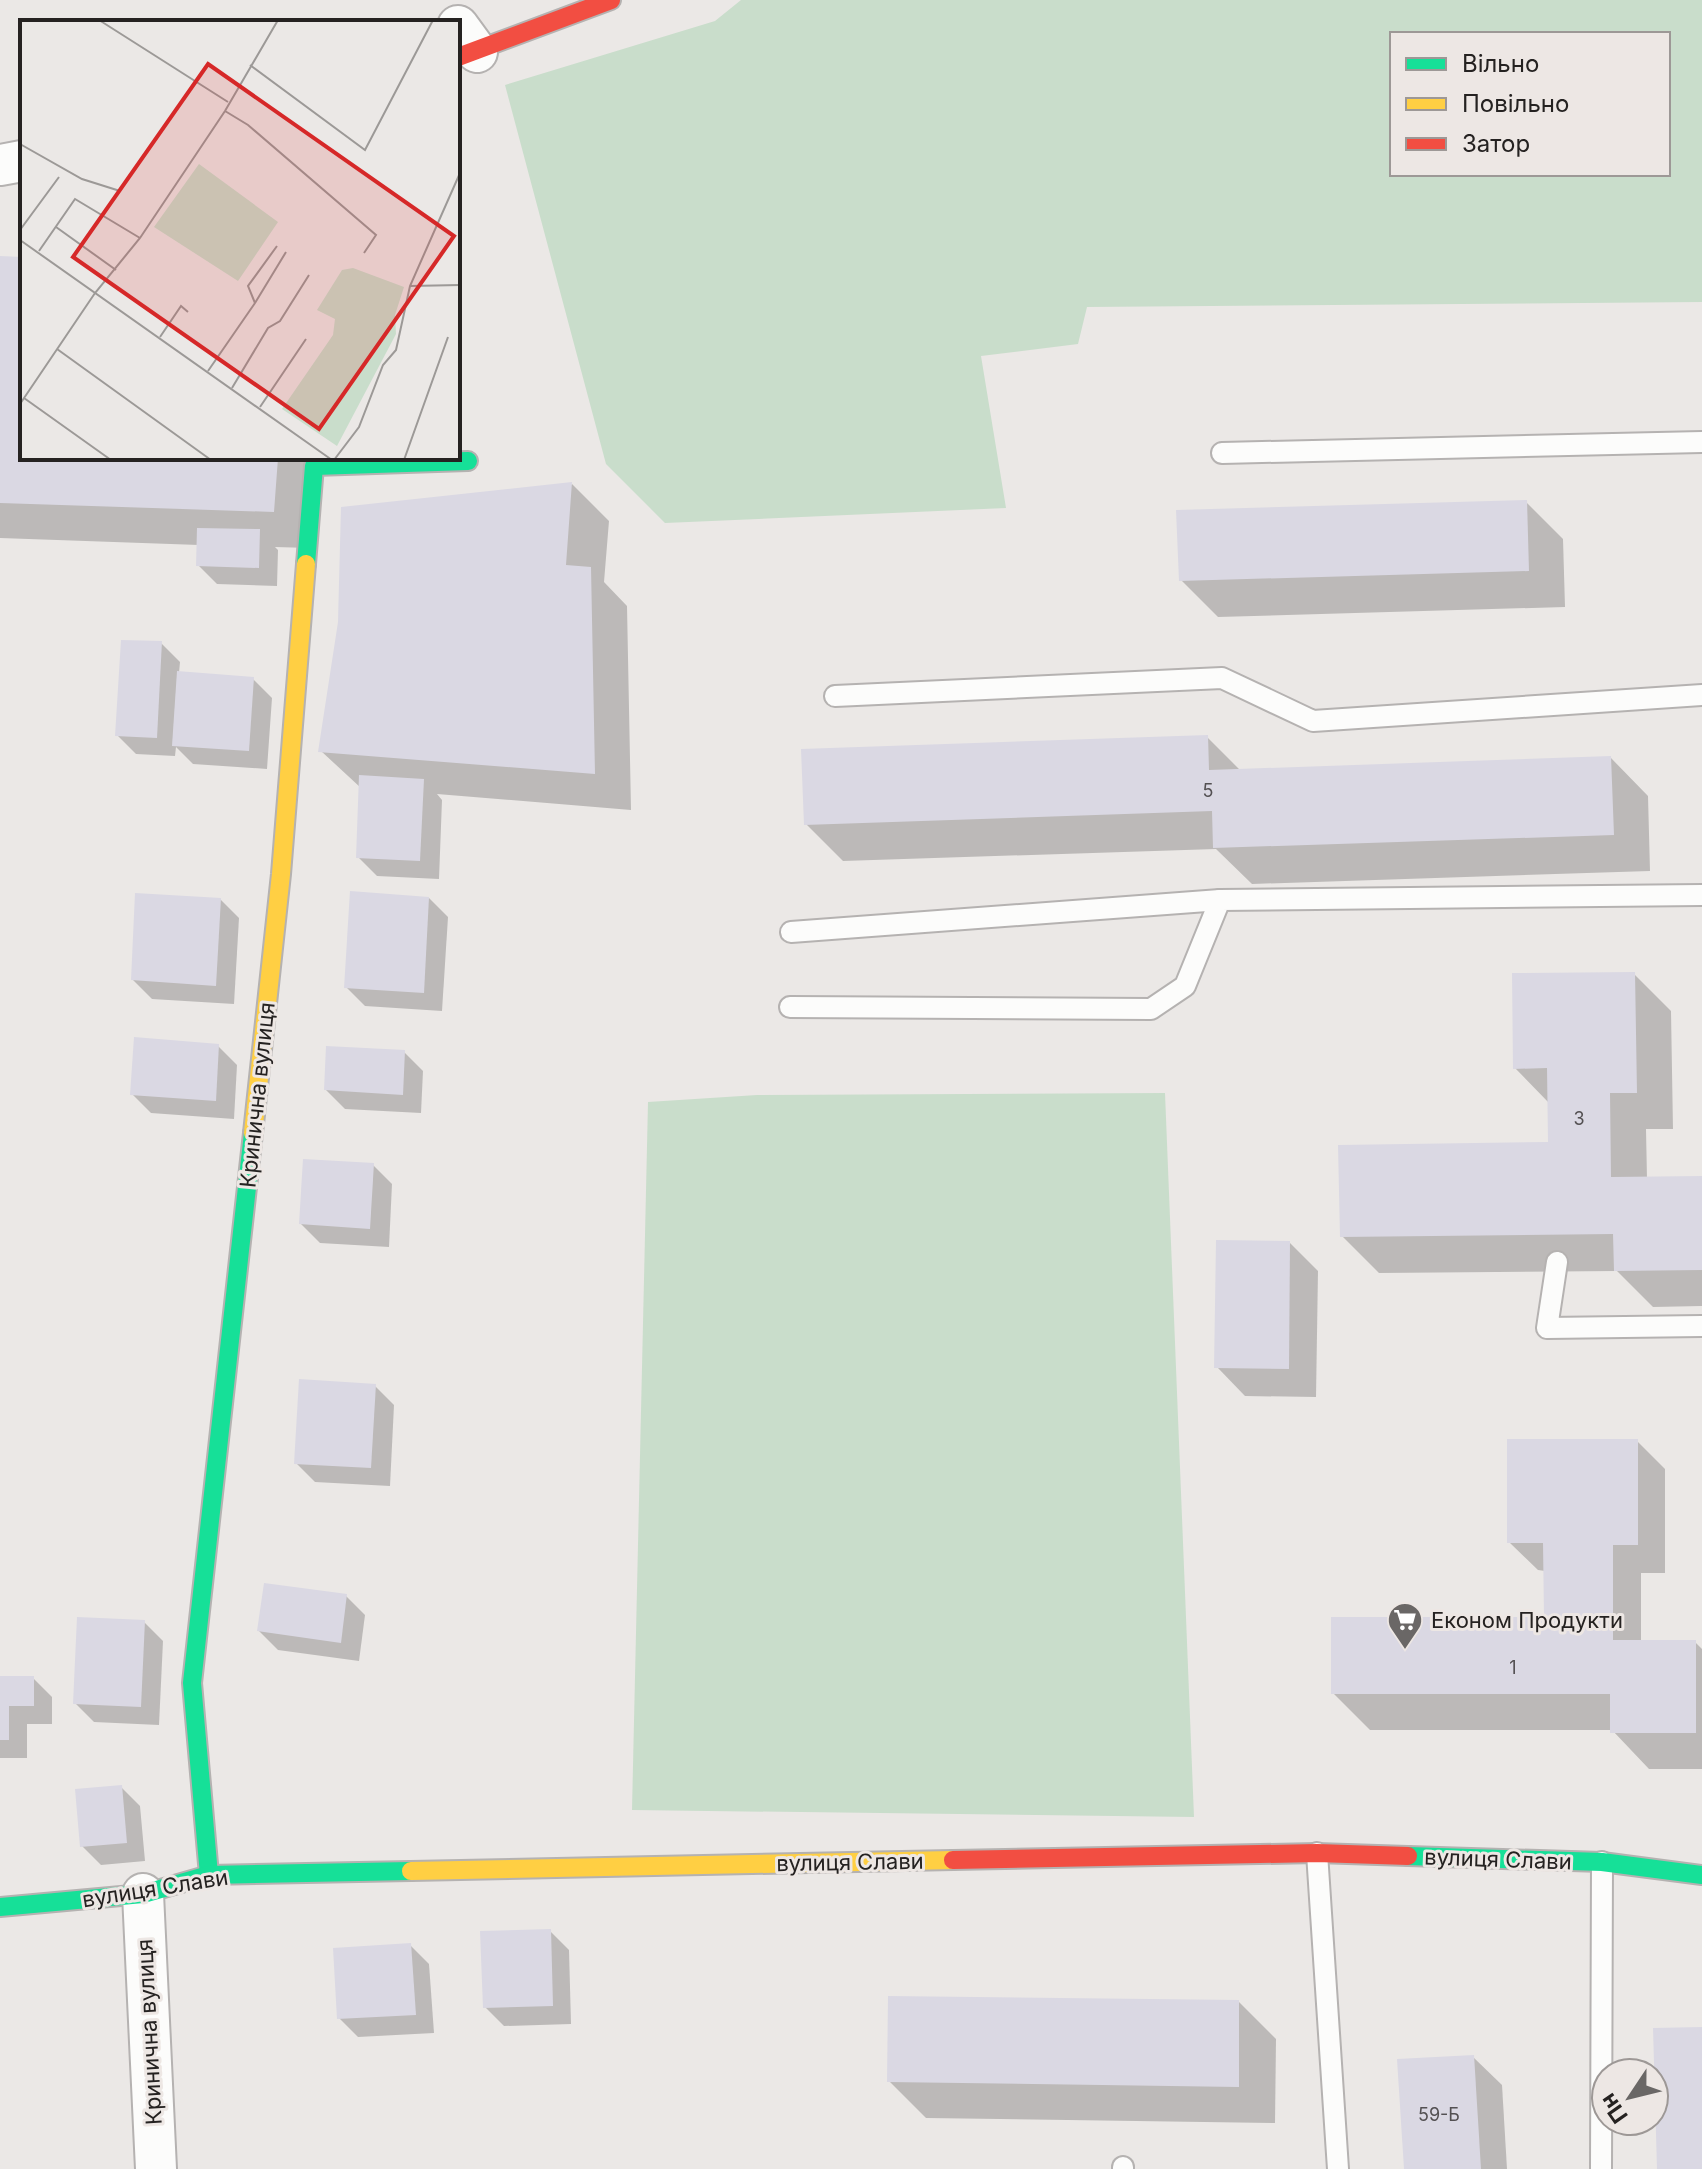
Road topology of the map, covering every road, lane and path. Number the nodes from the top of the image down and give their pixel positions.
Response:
1 (439, 0) edge
2 (611, 0) edge
3 (451, 20) edge
4 (462, 39) edge
5 (20, 161) edge
6 (0, 165) edge
7 (1702, 442) edge
8 (1222, 453) dead end
9 (468, 461) dead end
10 (1702, 695) edge
11 (835, 696) dead end
12 (1702, 895) edge
13 (1220, 900) junction
14 (791, 932) dead end
15 (790, 1007) dead end
16 (1557, 1262) dead end
17 (1702, 1326) edge
18 (1317, 1853) junction
19 (1602, 1862) junction
20 (209, 1875) junction
21 (1702, 1875) edge
22 (143, 1894) junction
23 (0, 1907) edge
24 (156, 2169) edge
25 (1338, 2169) edge
26 (1601, 2169) edge

1 - 3 street
2 - 4 street
5 - 6 street
7 - 8 lane
9 - 20 street, Кринична вулиця
10 - 11 lane
12 - 13 lane
13 - 14 lane
13 - 15 lane
16 - 17 lane
18 - 19 street, вулиця Слави
18 - 20 street, вулиця Слави
18 - 25 lane
19 - 21 street, вулиця Слави
19 - 26 lane
20 - 22 street, вулиця Слави
22 - 23 street, вулиця Слави
22 - 24 street, Кринична вулиця

